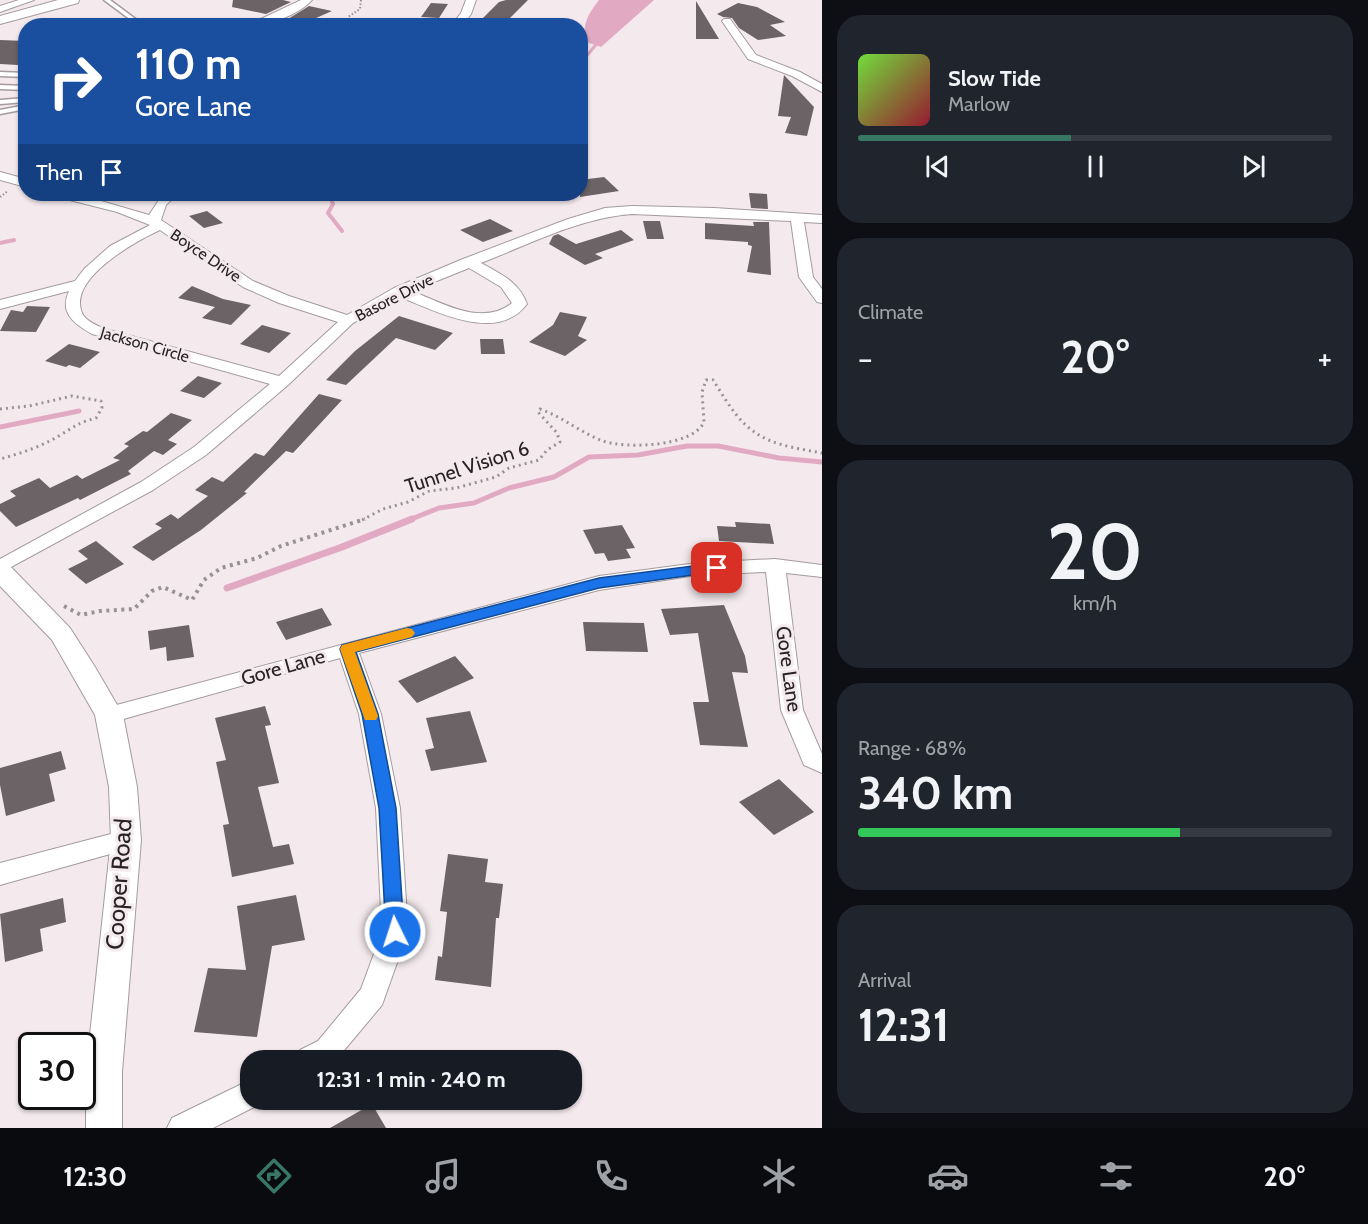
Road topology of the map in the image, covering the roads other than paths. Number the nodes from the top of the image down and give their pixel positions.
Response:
1 (29, 0) edge
2 (73, 0) edge
3 (107, 0) edge
4 (308, 0) edge
5 (471, 0) edge
6 (0, 9) edge
7 (132, 18) edge
8 (270, 18) edge
9 (463, 18) edge
10 (0, 20) edge
11 (727, 21) dead end
12 (0, 74) edge
13 (18, 75) edge
14 (0, 87) edge
15 (18, 88) edge
16 (822, 89) edge
17 (18, 101) edge
18 (0, 102) edge
19 (18, 109) edge
20 (0, 112) edge
21 (0, 176) edge
22 (18, 181) edge
23 (90, 201) edge
24 (162, 201) edge
25 (797, 218) junction
26 (822, 219) edge
27 (157, 223) junction
28 (468, 262) junction
29 (80, 284) junction
30 (399, 291) junction
31 (822, 299) edge
32 (0, 305) edge
33 (348, 320) junction
34 (282, 382) junction
35 (775, 565) junction
36 (0, 569) edge
37 (822, 571) edge
38 (347, 649) junction
39 (109, 715) junction
40 (822, 764) edge
41 (126, 840) junction
42 (0, 874) edge
43 (328, 1050) edge
44 (240, 1099) edge
45 (104, 1128) edge
46 (182, 1128) edge

1 - 6 street
2 - 10 main road
3 - 7 lane
4 - 8 street
5 - 9 street
11 - 16 street
12 - 13 lane
14 - 15 lane
17 - 18 lane
19 - 20 lane
21 - 22 street
23 - 27 street, Boyce Drive
24 - 27 street
25 - 26 street, Basore Drive
25 - 28 street, Basore Drive
25 - 31 street
27 - 29 street, Jackson Circle
27 - 33 street, Boyce Drive
28 - 30 street, Basore Drive
28 - 30 street
29 - 32 street
29 - 34 street, Jackson Circle
30 - 33 street, Basore Drive
33 - 34 street, Basore Drive
34 - 36 street, Basore Drive
35 - 37 street, Gore Lane
35 - 38 street, Gore Lane
35 - 40 street, Gore Lane
36 - 39 street, Cooper Road
38 - 39 street, Gore Lane
38 - 43 street
39 - 41 street, Cooper Road
41 - 42 street
41 - 45 street, Cooper Road
44 - 46 street

